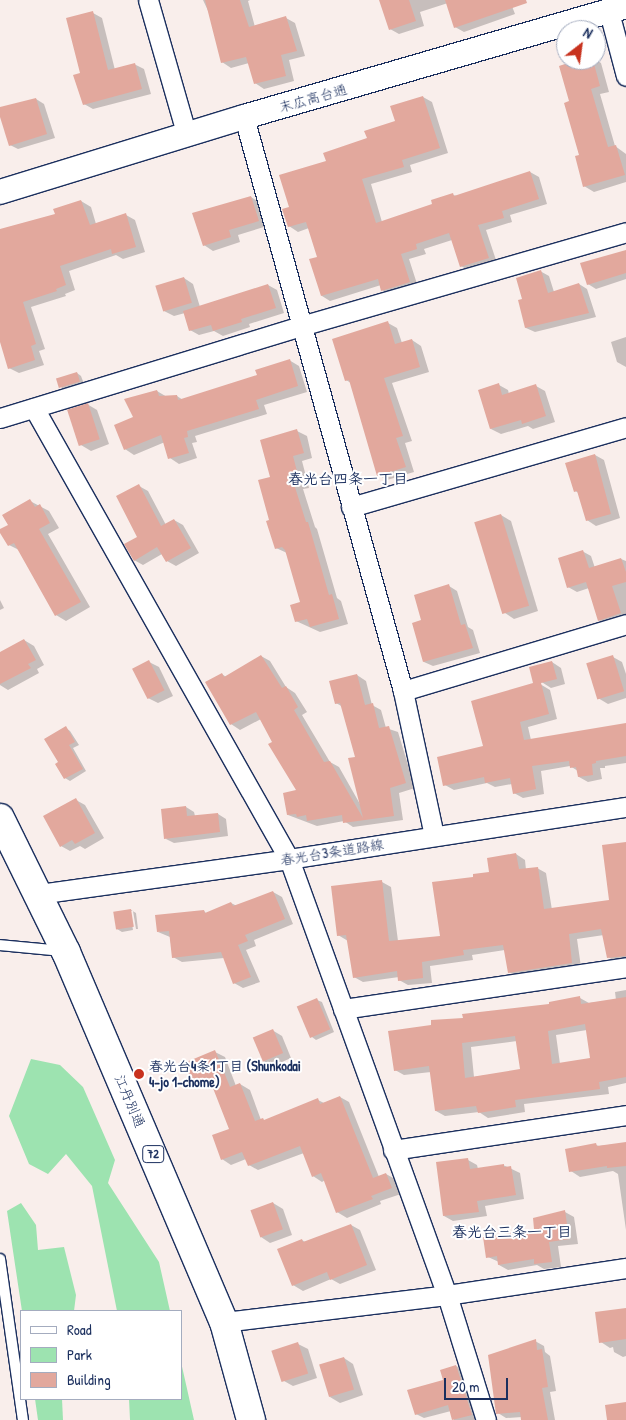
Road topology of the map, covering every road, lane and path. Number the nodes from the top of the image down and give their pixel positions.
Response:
1 (148, 0) edge
2 (617, 9) edge
3 (626, 76) edge
4 (244, 117) junction
5 (187, 136) junction
6 (0, 192) edge
7 (626, 232) edge
8 (301, 326) junction
9 (34, 408) junction
10 (0, 418) edge
11 (626, 427) edge
12 (351, 507) junction
13 (626, 624) edge
14 (403, 691) junction
15 (626, 807) edge
16 (0, 818) edge
17 (434, 835) junction
18 (289, 859) junction
19 (38, 894) junction
20 (0, 945) edge
21 (66, 952) junction
22 (626, 967) edge
23 (343, 1009) junction
24 (626, 1115) edge
25 (393, 1150) junction
26 (0, 1259) edge
27 (626, 1268) edge
28 (447, 1295) junction
29 (224, 1322) junction
30 (20, 1399) edge
31 (20, 1400) edge
32 (23, 1420) edge
33 (251, 1420) edge
34 (486, 1420) edge

1 - 5 street
2 - 3 street
2 - 4 street, 末広高台通
4 - 5 street, 末広高台通
4 - 8 street
5 - 6 street, 末広高台通
7 - 8 street
8 - 9 street
8 - 12 street
9 - 10 street
9 - 18 street
11 - 12 street
12 - 14 street
13 - 14 street
14 - 17 street
15 - 17 street, 春光台3条道路線
16 - 19 main road, 江丹別通 / 72
17 - 18 street, 春光台3条道路線
18 - 19 street, 春光台3条道路線
18 - 23 street
19 - 21 main road, 江丹別通 / 72
20 - 21 lane
21 - 29 main road, 江丹別通 / 72
22 - 23 street
23 - 25 street
24 - 25 street
25 - 28 street
26 - 30 lane
27 - 28 street
28 - 29 street
28 - 34 street
29 - 33 main road, 江丹別通 / 72
31 - 32 lane

